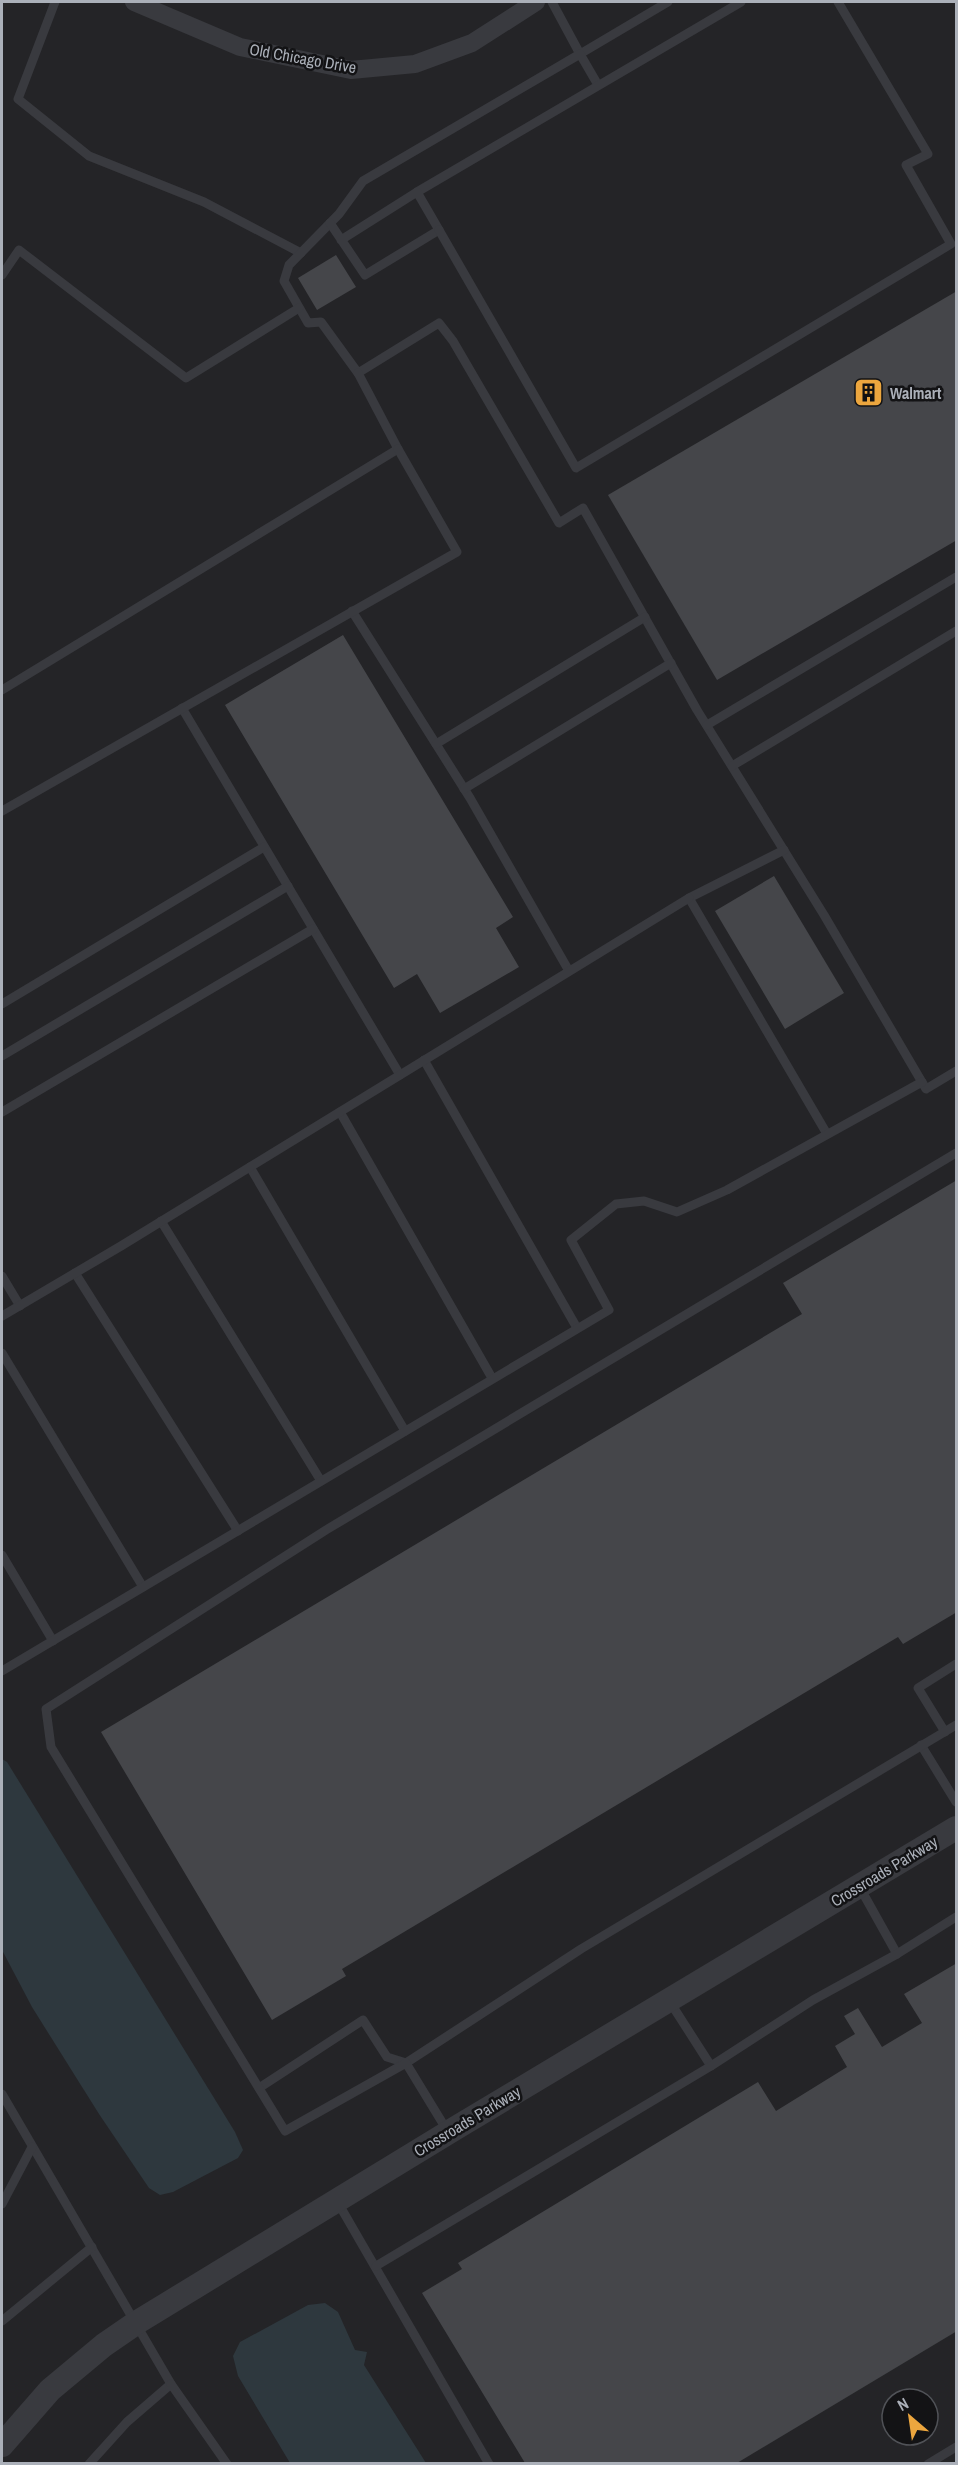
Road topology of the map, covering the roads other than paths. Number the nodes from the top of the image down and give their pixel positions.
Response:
1 (55, 2) edge
2 (134, 2) edge
3 (536, 2) edge
4 (552, 2) edge
5 (668, 2) edge
6 (741, 2) edge
7 (838, 2) edge
8 (580, 54) junction
9 (598, 86) junction
10 (417, 192) junction
11 (330, 224) junction
12 (439, 230) junction
13 (341, 240) junction
14 (301, 253) junction
15 (2, 275) edge
16 (299, 308) junction
17 (358, 372) junction
18 (398, 449) junction
19 (957, 577) edge
20 (352, 611) junction
21 (645, 617) junction
22 (957, 632) edge
23 (671, 663) junction
24 (2, 690) edge
25 (182, 708) junction
26 (707, 725) junction
27 (436, 744) junction
28 (732, 766) junction
29 (464, 789) junction
30 (2, 811) edge
31 (264, 846) junction
32 (784, 850) junction
33 (288, 886) junction
34 (689, 898) junction
35 (313, 928) junction
36 (568, 971) junction
37 (2, 1004) edge
38 (2, 1056) edge
39 (424, 1060) junction
40 (957, 1071) edge
41 (400, 1075) junction
42 (922, 1082) junction
43 (2, 1112) edge
44 (340, 1112) junction
45 (827, 1134) junction
46 (957, 1153) edge
47 (250, 1167) junction
48 (161, 1221) junction
49 (75, 1273) junction
50 (2, 1276) edge
51 (20, 1306) junction
52 (2, 1316) edge
53 (577, 1328) junction
54 (2, 1353) edge
55 (492, 1378) junction
56 (405, 1431) junction
57 (321, 1481) junction
58 (238, 1531) junction
59 (2, 1555) edge
60 (143, 1587) junction
61 (53, 1641) junction
62 (957, 1664) edge
63 (2, 1671) edge
64 (957, 1725) edge
65 (945, 1732) junction
66 (921, 1745) junction
67 (957, 1802) edge
68 (957, 1828) edge
69 (859, 1886) junction
70 (957, 1917) edge
71 (897, 1954) junction
72 (669, 2000) junction
73 (406, 2063) junction
74 (711, 2066) junction
75 (259, 2088) junction
76 (2, 2094) edge
77 (448, 2132) junction
78 (32, 2147) junction
79 (337, 2201) junction
80 (2, 2204) edge
81 (92, 2247) junction
82 (376, 2266) junction
83 (2, 2321) edge
84 (136, 2323) junction
85 (171, 2384) junction
86 (2, 2445) edge
87 (957, 2447) edge
88 (89, 2463) edge
89 (227, 2463) edge
90 (489, 2463) edge
91 (928, 2463) edge

1 - 14 lane
2 - 3 street, Old Chicago Drive
4 - 8 lane
5 - 8 lane
6 - 9 lane
7 - 12 lane
8 - 9 lane
8 - 11 lane
9 - 10 lane
10 - 12 lane
10 - 13 lane
11 - 13 lane
11 - 14 lane
12 - 13 lane
14 - 16 lane
15 - 16 lane
16 - 17 lane
17 - 18 lane
17 - 21 lane
18 - 20 lane
18 - 24 lane
19 - 26 lane
20 - 25 lane
20 - 27 lane
21 - 23 lane
21 - 27 lane
22 - 28 lane
23 - 26 lane
23 - 29 lane
25 - 30 lane
25 - 31 lane
26 - 28 lane
27 - 29 lane
28 - 32 lane
29 - 36 lane
31 - 33 lane
31 - 37 lane
32 - 34 lane
32 - 42 lane
33 - 35 lane
33 - 38 lane
34 - 36 lane
34 - 45 lane
35 - 41 lane
35 - 43 lane
36 - 39 lane
39 - 41 lane
39 - 53 lane
40 - 42 lane
41 - 44 lane
42 - 45 lane
44 - 47 lane
44 - 55 lane
45 - 53 lane
46 - 75 lane
47 - 48 lane
47 - 56 lane
48 - 49 lane
48 - 57 lane
49 - 51 lane
49 - 58 lane
50 - 51 lane
51 - 52 lane
53 - 55 lane
54 - 60 lane
55 - 56 lane
56 - 57 lane
57 - 58 lane
58 - 60 lane
59 - 61 lane
60 - 61 lane
61 - 63 lane
62 - 65 lane
64 - 65 lane
65 - 66 lane
66 - 67 lane
66 - 73 lane
68 - 69 street, Crossroads Parkway
69 - 71 lane
69 - 72 street, Crossroads Parkway
70 - 71 lane
71 - 74 lane
72 - 74 lane
72 - 77 street, Crossroads Parkway
73 - 75 lane
73 - 75 lane
73 - 77 lane
74 - 82 lane
76 - 78 lane
77 - 79 street, Crossroads Parkway
78 - 80 lane
78 - 81 lane
79 - 82 lane
79 - 84 street, Crossroads Parkway
81 - 83 lane
81 - 84 lane
82 - 90 lane
84 - 85 lane
84 - 86 street, Crossroads Parkway
85 - 88 lane
85 - 89 lane
87 - 91 lane

